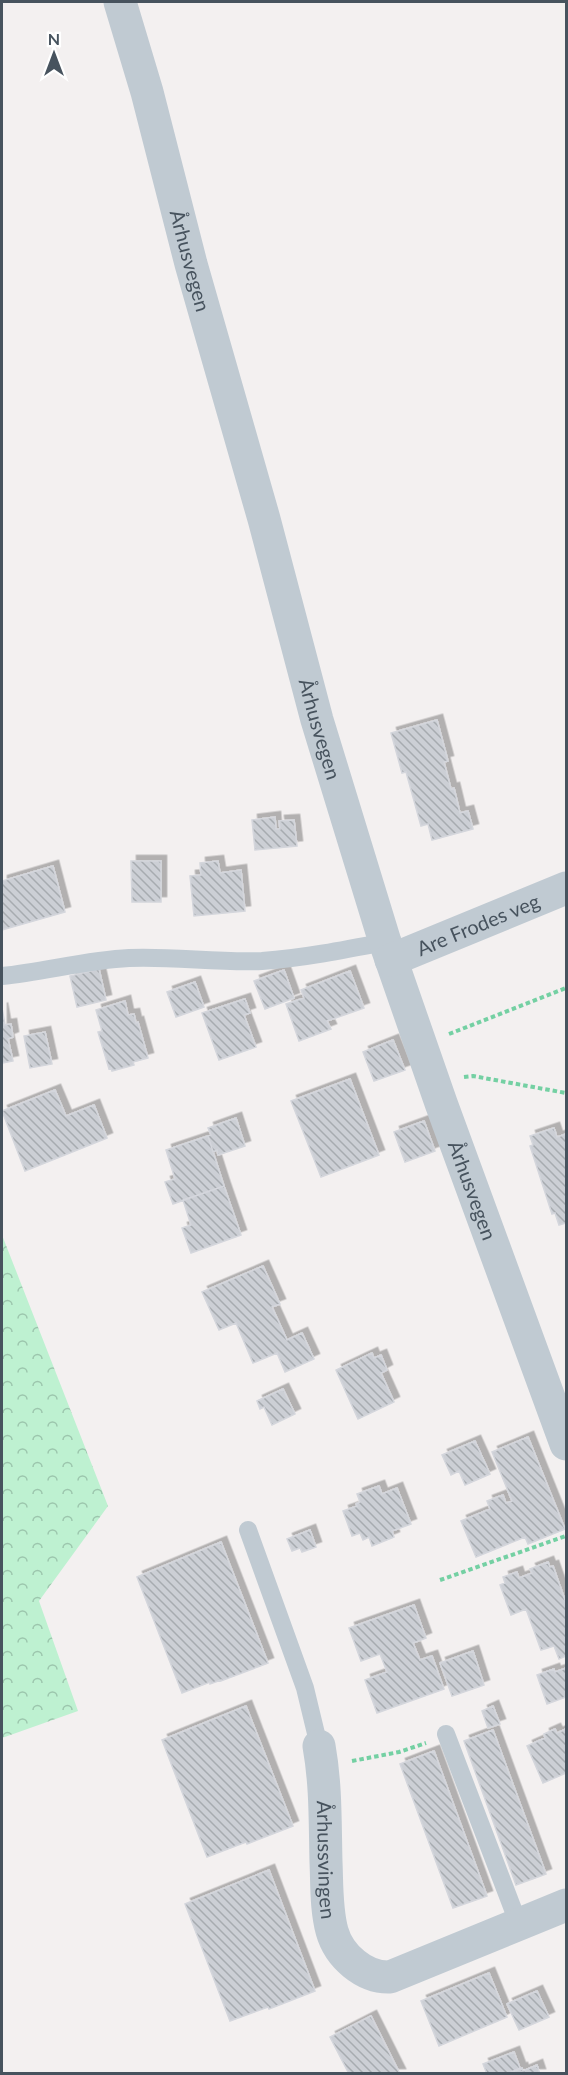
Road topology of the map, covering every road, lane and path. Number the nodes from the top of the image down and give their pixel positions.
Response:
1 (120, 2) edge
2 (567, 888) edge
3 (388, 951) junction
4 (2, 976) edge
5 (567, 988) edge
6 (421, 1046) junction
7 (433, 1081) junction
8 (567, 1093) edge
9 (558, 1395) edge
10 (567, 1444) edge
11 (248, 1530) dead end
12 (567, 1536) edge
13 (440, 1580) dead end
14 (446, 1734) dead end
15 (399, 1752) dead end
16 (321, 1757) junction
17 (567, 1905) edge
18 (519, 1925) junction

1 - 3 street, Århusvegen
2 - 3 street, Are Frodes veg
3 - 4 lane
3 - 6 street, Århusvegen
5 - 6 path
6 - 7 street, Århusvegen
7 - 8 path
7 - 9 street, Århusvegen
9 - 10 street, Århusvegen
11 - 16 lane, Århussvingen
12 - 13 path
14 - 18 lane
15 - 16 path
16 - 18 street, Århussvingen
17 - 18 street, Århussvingen

